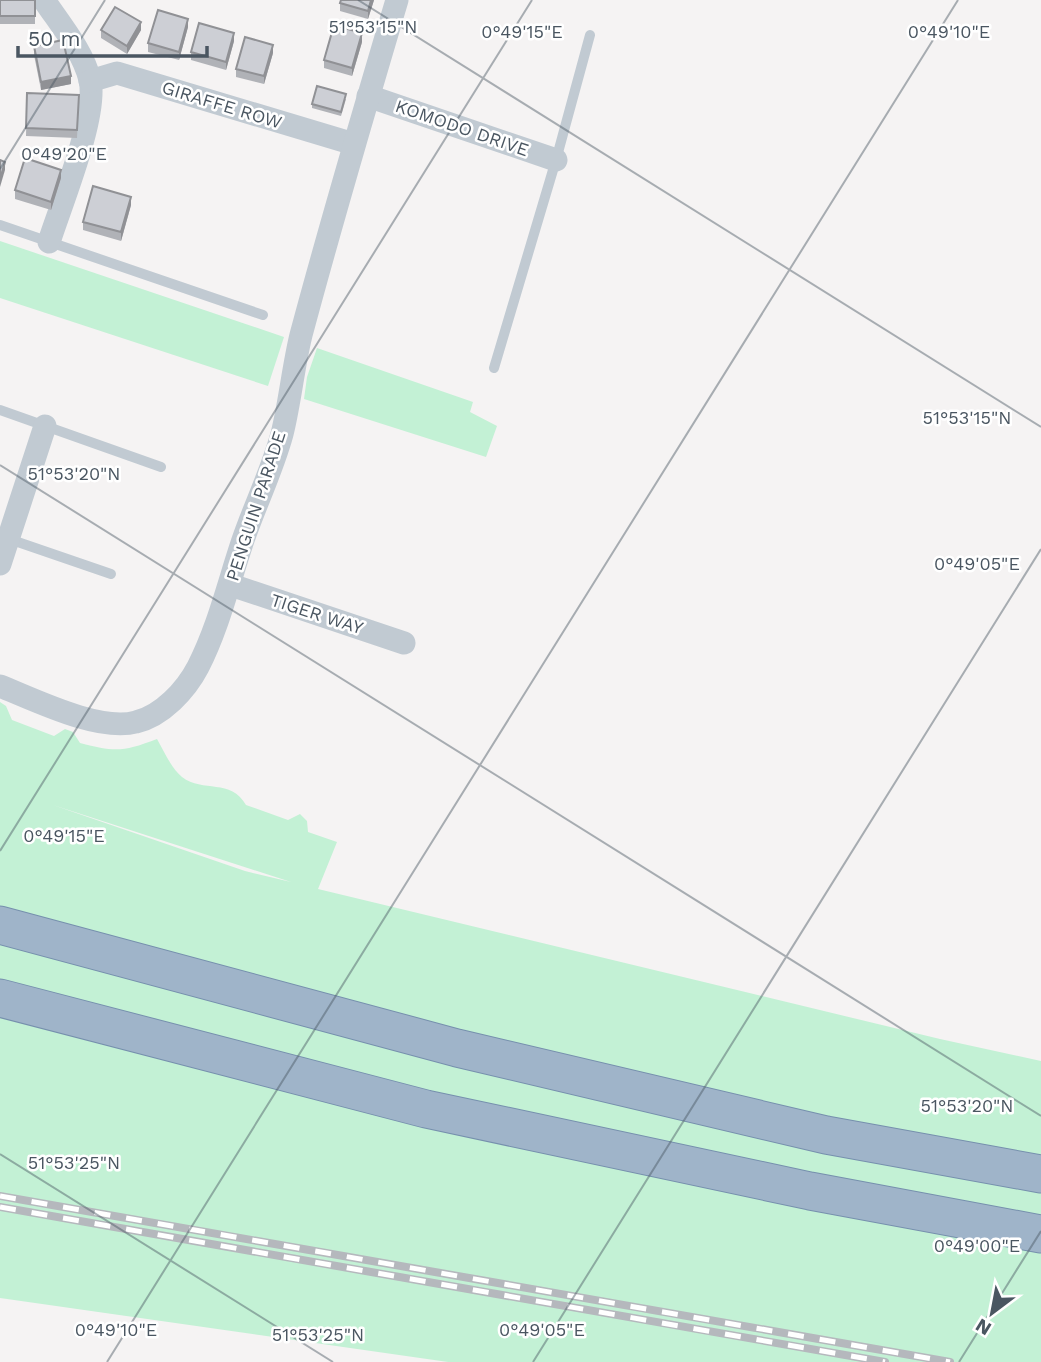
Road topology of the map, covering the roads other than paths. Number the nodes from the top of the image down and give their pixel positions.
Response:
1 (44, 0) edge
2 (397, 0) edge
3 (590, 35) dead end
4 (90, 81) junction
5 (368, 96) junction
6 (354, 144) junction
7 (556, 160) junction
8 (0, 225) edge
9 (49, 242) junction
10 (263, 315) dead end
11 (494, 368) dead end
12 (0, 411) edge
13 (45, 426) junction
14 (161, 467) dead end
15 (9, 523) edge
16 (0, 564) edge
17 (111, 574) dead end
18 (231, 585) junction
19 (404, 643) dead end
20 (0, 686) edge
21 (0, 925) edge
22 (0, 998) edge
23 (1041, 1174) edge
24 (1041, 1234) edge

1 - 4 street
2 - 5 street, PENGUIN PARADE
3 - 7 lane
4 - 6 street, GIRAFFE ROW
4 - 9 street
5 - 6 street, PENGUIN PARADE
5 - 7 street, KOMODO DRIVE
6 - 18 street, PENGUIN PARADE
7 - 11 lane
8 - 9 lane
9 - 10 lane
12 - 13 lane
13 - 14 lane
13 - 15 street
15 - 16 street
15 - 17 lane
18 - 19 street, TIGER WAY
18 - 20 street, PENGUIN PARADE
21 - 23 highway
22 - 24 highway

